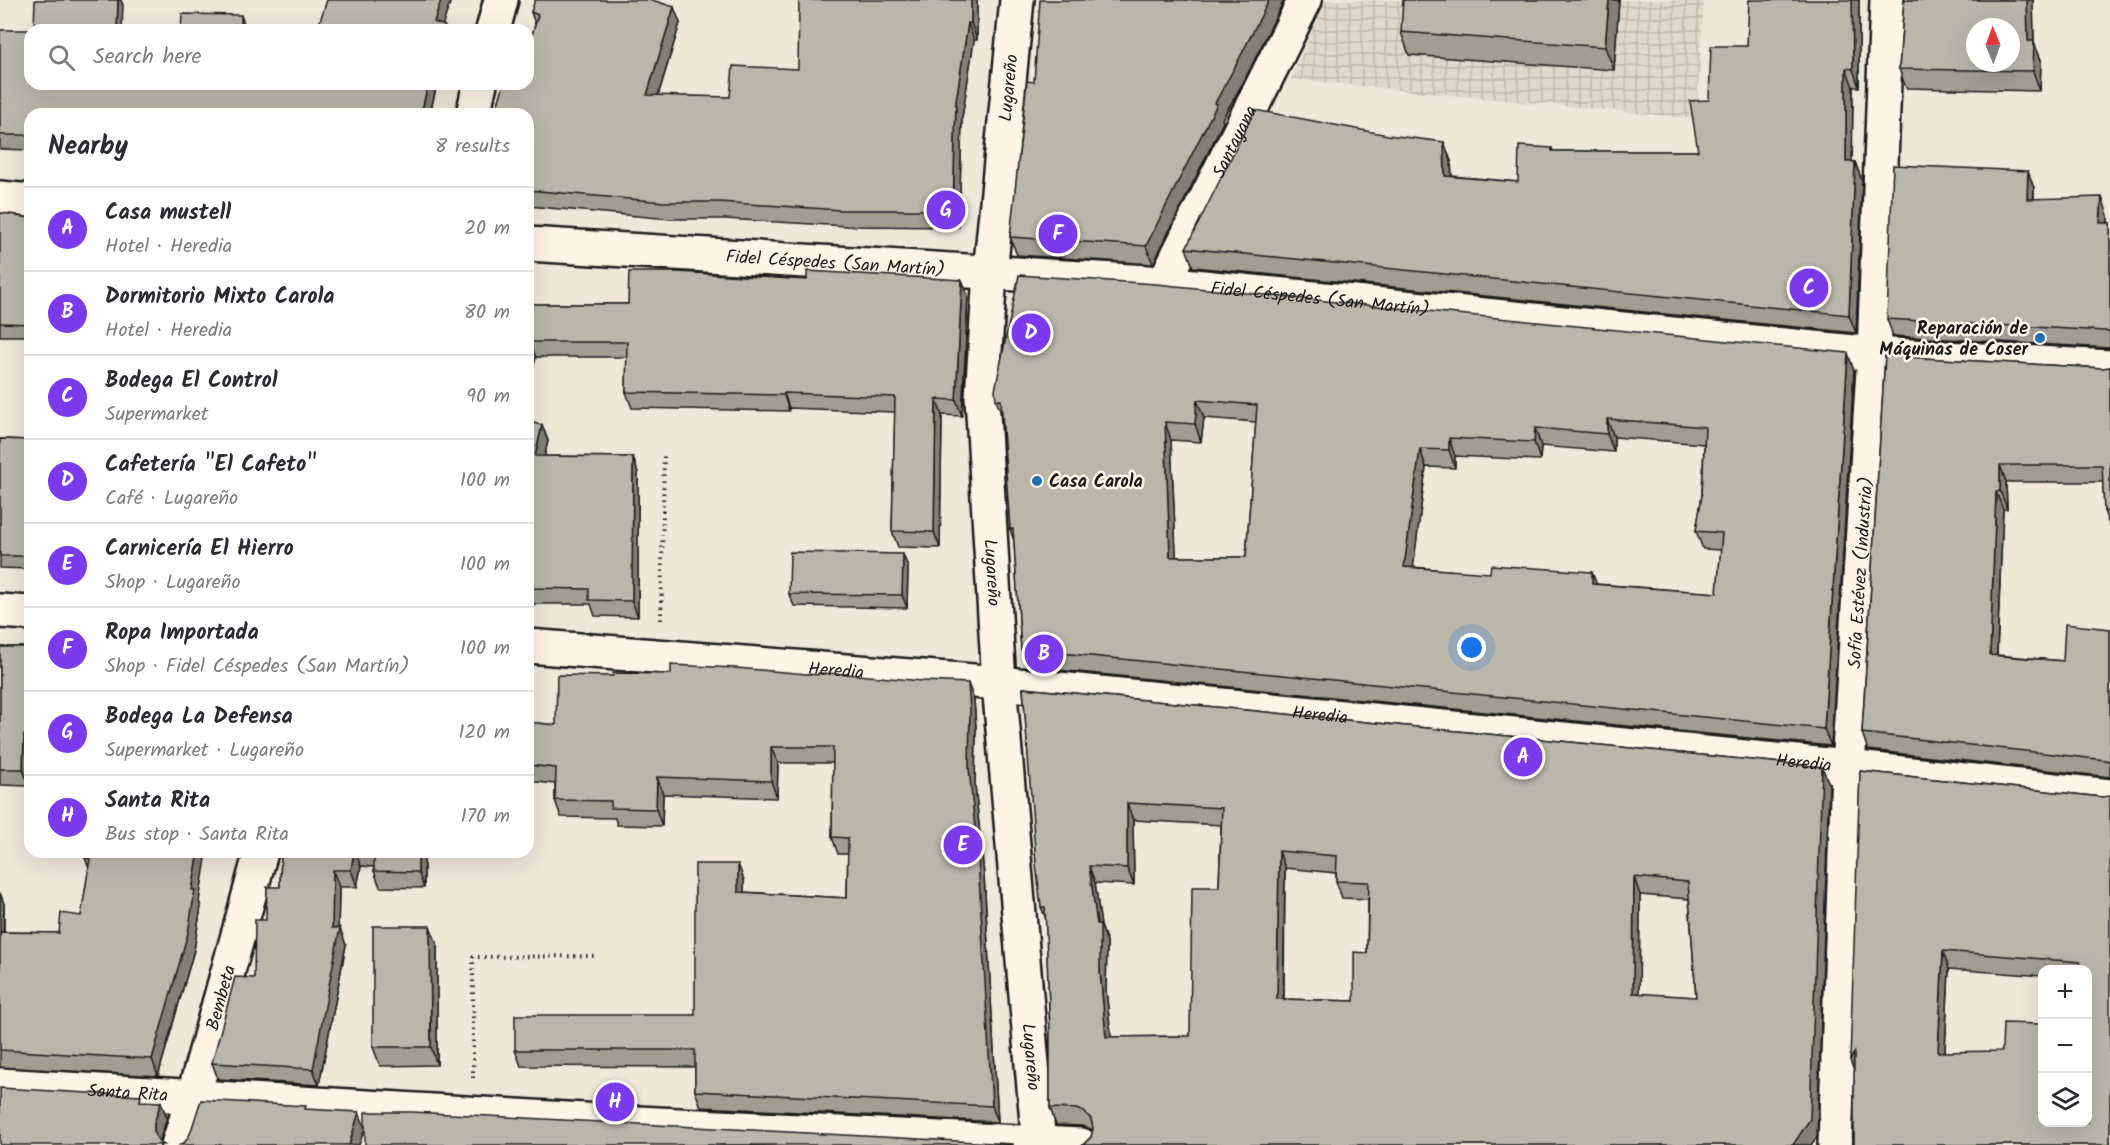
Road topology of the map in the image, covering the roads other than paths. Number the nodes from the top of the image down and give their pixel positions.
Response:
1 (501, 0) edge
2 (1017, 0) edge
3 (1305, 0) edge
4 (1887, 0) edge
5 (495, 24) edge
6 (479, 90) edge
7 (474, 108) edge
8 (0, 198) edge
9 (24, 200) edge
10 (534, 244) edge
11 (990, 273) junction
12 (1164, 283) junction
13 (1874, 354) junction
14 (2110, 367) edge
15 (0, 611) edge
16 (24, 613) edge
17 (534, 646) edge
18 (999, 683) junction
19 (1848, 767) junction
20 (2110, 796) edge
21 (259, 858) edge
22 (0, 1085) edge
23 (193, 1098) junction
24 (1039, 1144) edge
25 (178, 1145) edge
26 (1081, 1145) edge
27 (1835, 1145) edge

1 - 5 street
2 - 11 street, Lugareño
3 - 12 street, Santayana
4 - 13 street, Sofía Estévez (Industria)
6 - 7 street
8 - 9 street
10 - 11 street, Fidel Céspedes (San Martín)
11 - 12 street, Fidel Céspedes (San Martín)
11 - 18 street, Lugareño
12 - 13 street, Fidel Céspedes (San Martín)
13 - 14 street, Fidel Céspedes (San Martín)
13 - 19 street, Sofía Estévez (Industria)
15 - 16 street
17 - 18 street, Heredia
18 - 19 street, Heredia
18 - 24 street, Lugareño
19 - 20 street, Heredia
19 - 27 street, Sofía Estévez (Industria)
21 - 23 street, Bembeta
22 - 23 street, Santa Rita
23 - 24 street, Santa Rita
23 - 25 street, Bembeta
24 - 26 street, Santa Rita

